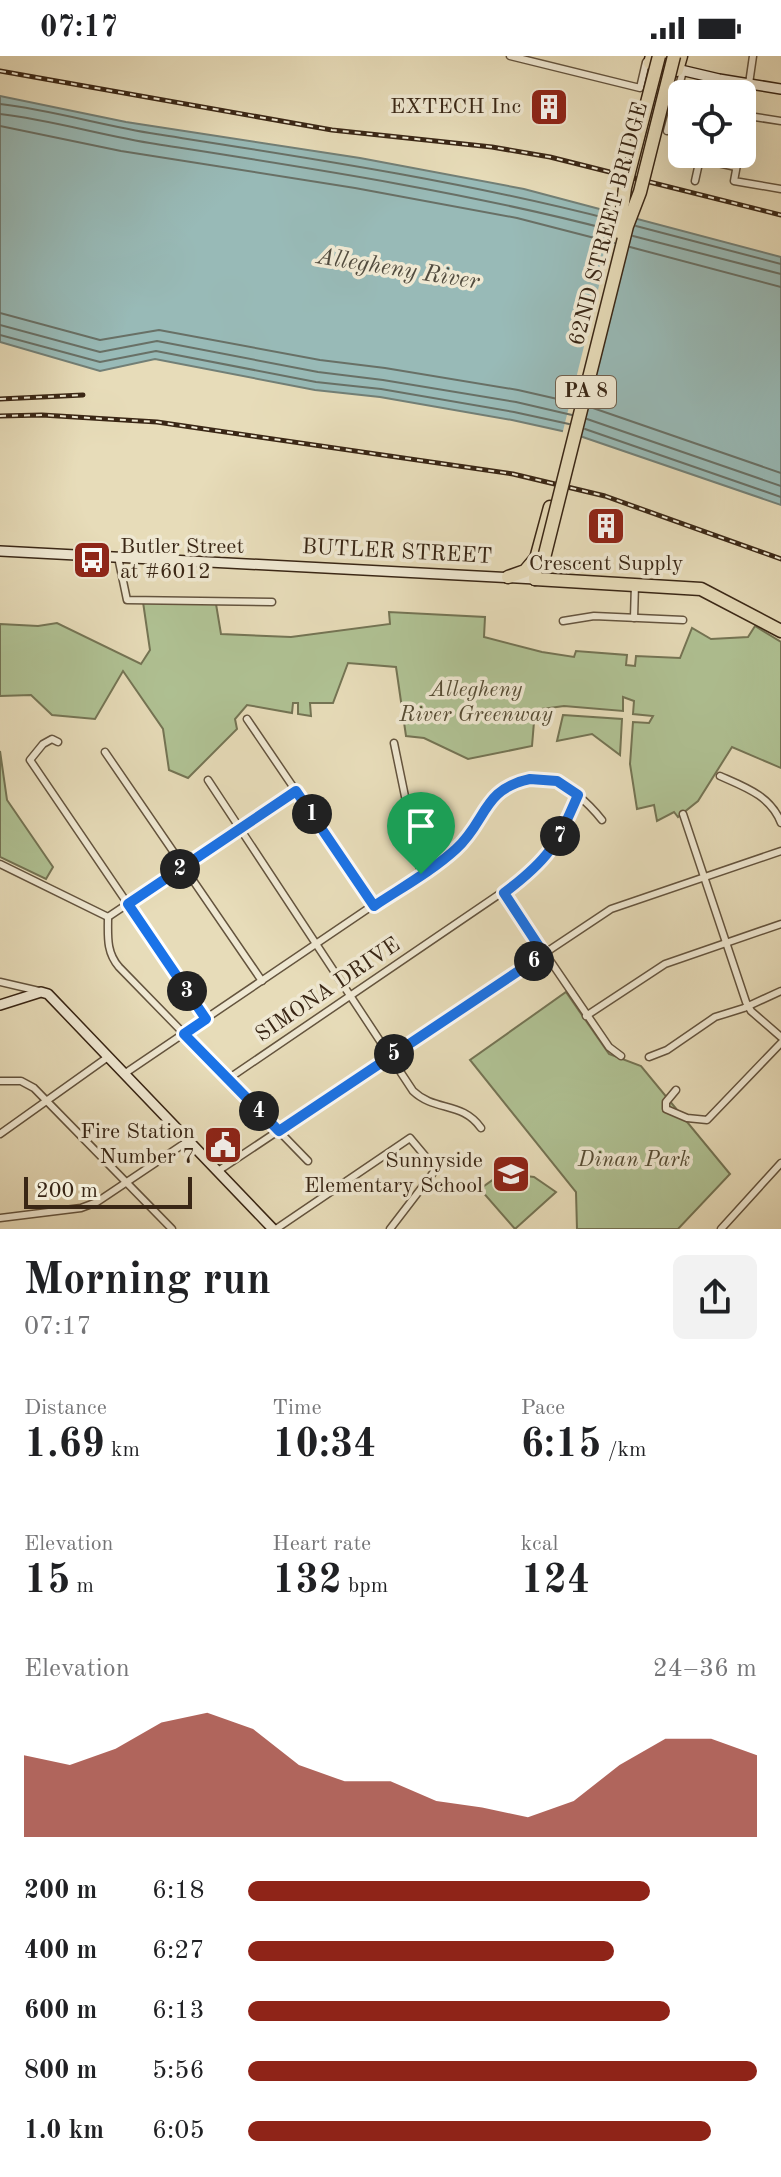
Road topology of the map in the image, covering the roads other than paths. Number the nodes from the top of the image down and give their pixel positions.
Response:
1 (510, 56) edge
2 (666, 56) edge
3 (674, 56) edge
4 (681, 56) edge
5 (753, 56) edge
6 (652, 59) edge
7 (680, 70) junction
8 (719, 79) joint
9 (725, 80) edge
10 (750, 80) edge
11 (756, 85) edge
12 (781, 89) edge
13 (756, 117) edge
14 (781, 121) edge
15 (667, 131) dead end
16 (698, 168) edge
17 (736, 168) edge
18 (695, 181) dead end
19 (781, 189) edge
20 (624, 223) junction
21 (0, 551) edge
22 (118, 557) junction
23 (539, 565) junction
24 (508, 577) joint
25 (635, 584) junction
26 (272, 602) dead end
27 (634, 618) junction
28 (683, 620) dead end
29 (563, 621) dead end
30 (781, 631) edge
31 (247, 719) dead end
32 (58, 742) dead end
33 (394, 743) dead end
34 (105, 752) dead end
35 (720, 776) dead end
36 (208, 780) dead end
37 (296, 791) junction
38 (578, 795) junction
39 (683, 814) dead end
40 (602, 820) dead end
41 (781, 823) edge
42 (240, 829) junction
43 (781, 851) edge
44 (0, 864) edge
45 (184, 866) junction
46 (421, 874) junction
47 (705, 877) junction
48 (504, 893) junction
49 (128, 904) junction
50 (374, 906) junction
51 (108, 917) junction
52 (781, 924) edge
53 (727, 943) junction
54 (315, 945) junction
55 (544, 954) junction
56 (262, 981) junction
57 (0, 982) edge
58 (781, 991) edge
59 (41, 992) junction
60 (350, 997) junction
61 (0, 1005) edge
62 (748, 1006) junction
63 (586, 1016) junction
64 (206, 1019) junction
65 (184, 1034) junction
66 (781, 1040) edge
67 (390, 1056) junction
68 (621, 1056) dead end
69 (108, 1057) junction
70 (649, 1057) dead end
71 (124, 1074) junction
72 (228, 1079) junction
73 (0, 1081) edge
74 (676, 1090) dead end
75 (46, 1101) junction
76 (481, 1128) dead end
77 (279, 1131) junction
78 (0, 1134) edge
79 (188, 1141) junction
80 (308, 1161) dead end
81 (781, 1163) edge
82 (218, 1171) junction
83 (127, 1182) junction
84 (0, 1218) edge
85 (172, 1229) edge
86 (274, 1229) edge
87 (390, 1229) edge
88 (721, 1229) edge

1 - 6 street
2 - 20 highway, bridge
3 - 20 highway, 62ND STREET BRIDGE / PA 8, bridge
4 - 7 highway
5 - 10 street
6 - 7 main road
6 - 20 highway, 62ND STREET BRIDGE / PA 8, bridge
7 - 8 main road
7 - 15 street
8 - 9 main road
11 - 12 main road
13 - 14 street
16 - 18 street
17 - 19 street
20 - 23 highway, 62ND STREET BRIDGE / PA 8, bridge
21 - 22 main road, BUTLER STREET
22 - 24 main road, BUTLER STREET
22 - 26 street
23 - 24 highway
23 - 25 highway
25 - 27 street
25 - 30 highway
27 - 28 street
27 - 29 street
31 - 37 street
32 - 49 street
33 - 46 street
34 - 45 street
35 - 41 street
36 - 42 street
37 - 42 street
37 - 50 street
38 - 40 street
38 - 46 street
38 - 48 street, SIMONA DRIVE
39 - 47 street
42 - 45 street
42 - 54 street
43 - 47 street
44 - 51 street
45 - 49 street
45 - 56 street
46 - 50 street
47 - 53 street
47 - 55 street
48 - 55 street
48 - 60 street, SIMONA DRIVE
49 - 51 street
49 - 64 street
50 - 54 street
51 - 65 street
52 - 53 street
53 - 62 street
53 - 63 street
54 - 56 street
54 - 60 street
55 - 63 street
55 - 67 street
56 - 64 street
57 - 59 street
58 - 62 street
59 - 61 main road
59 - 69 main road
60 - 67 street
60 - 72 street, SIMONA DRIVE
62 - 66 street
62 - 70 street
63 - 68 street
64 - 65 street
65 - 71 street
65 - 72 street
66 - 74 street
67 - 76 street
67 - 77 street
69 - 71 main road
69 - 75 street
71 - 79 main road
72 - 77 street
73 - 75 street
75 - 78 street
75 - 83 street
77 - 80 street
77 - 82 street
79 - 82 main road
79 - 83 street
81 - 88 street
82 - 86 main road
83 - 84 street
83 - 85 street
86 - 87 street

